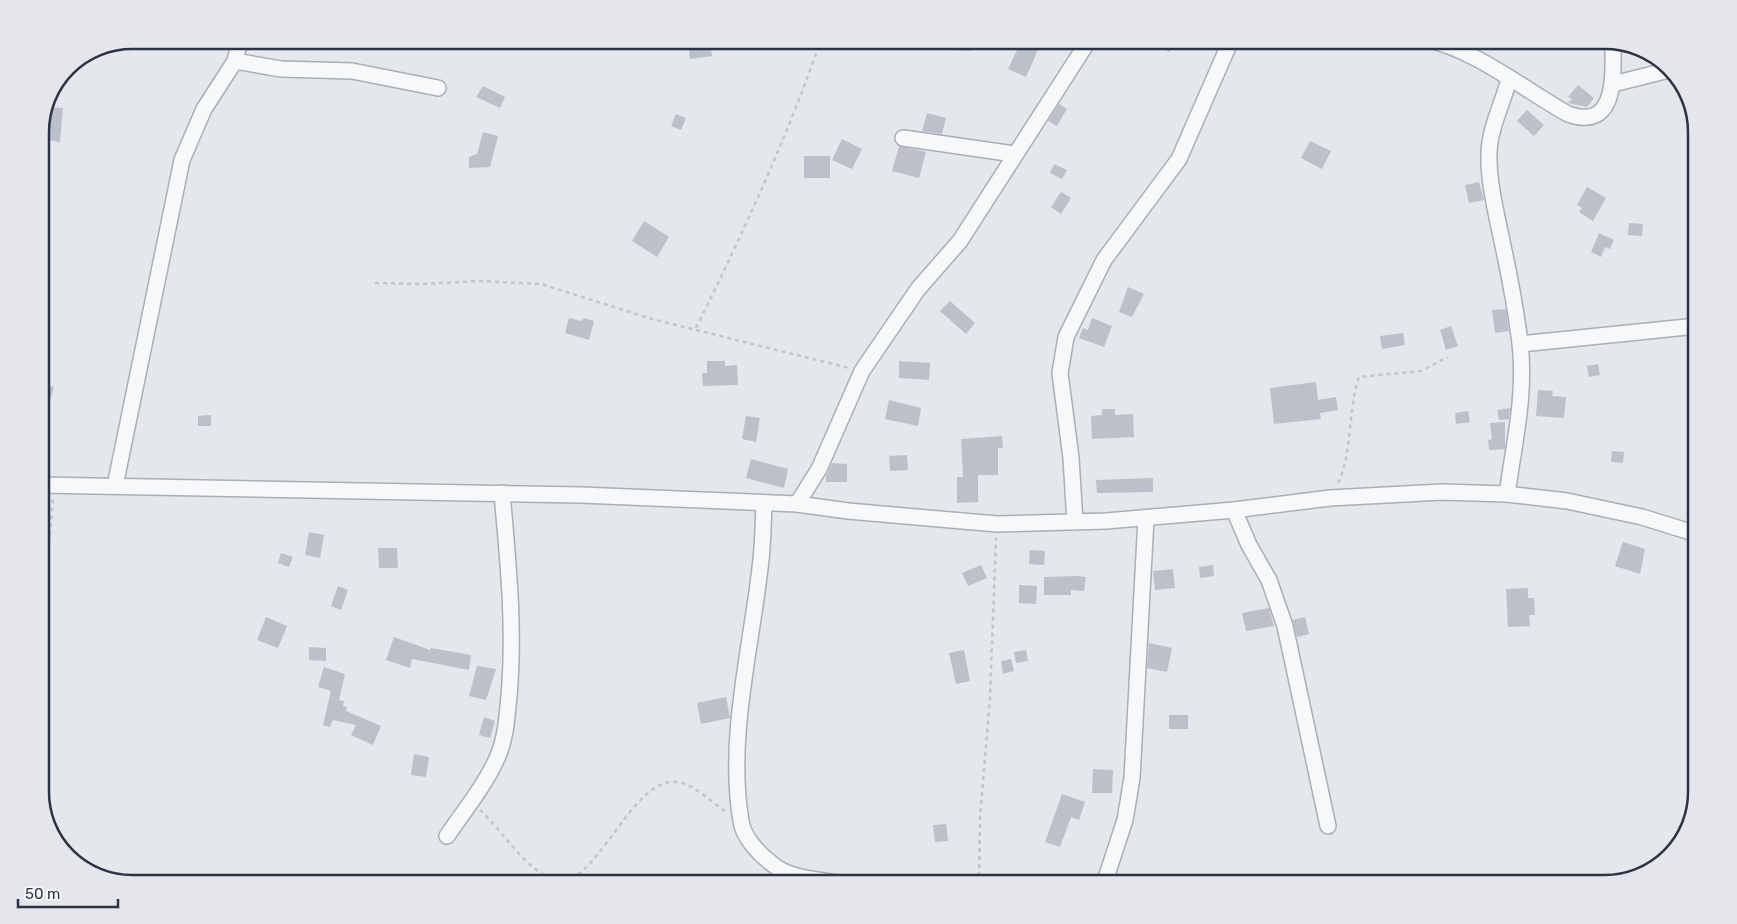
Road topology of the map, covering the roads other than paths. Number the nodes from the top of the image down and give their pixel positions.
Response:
1 (238, 49) edge
2 (1083, 49) edge
3 (1227, 49) edge
4 (1458, 49) edge
5 (1614, 49) edge
6 (235, 61) junction
7 (1663, 72) edge
8 (1508, 79) junction
9 (1613, 84) junction
10 (438, 88) dead end
11 (904, 138) dead end
12 (1014, 154) junction
13 (1688, 327) edge
14 (1520, 344) junction
15 (49, 485) edge
16 (115, 486) junction
17 (502, 493) junction
18 (1507, 494) junction
19 (764, 504) junction
20 (797, 504) junction
21 (1234, 510) junction
22 (1146, 518) junction
23 (1075, 522) junction
24 (1688, 531) edge
25 (1328, 826) dead end
26 (447, 836) dead end
27 (792, 875) edge
28 (1107, 875) edge

1 - 6 street
2 - 12 street
3 - 23 street
4 - 8 street
5 - 9 street
6 - 10 street
6 - 16 street
7 - 9 street
8 - 9 street
8 - 14 street
11 - 12 street
12 - 20 street
13 - 14 street
14 - 18 street
15 - 16 street
16 - 17 street
17 - 19 street
17 - 26 street
18 - 21 street
18 - 24 street
19 - 20 street
19 - 27 street
20 - 23 street
21 - 22 street
21 - 25 street
22 - 23 street
22 - 28 street

